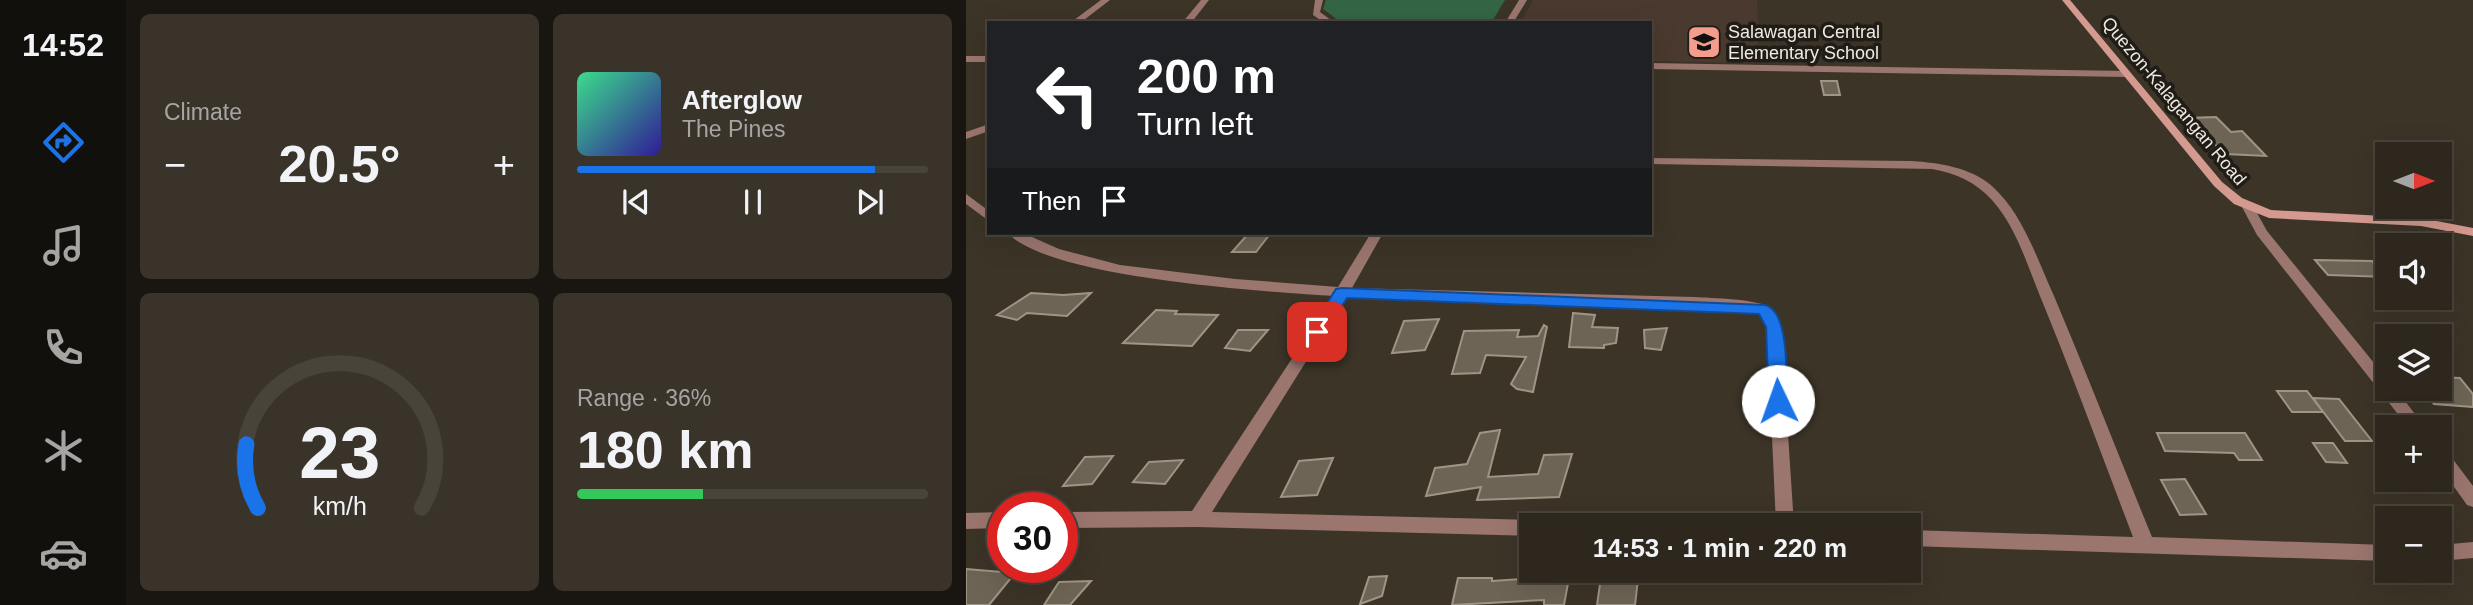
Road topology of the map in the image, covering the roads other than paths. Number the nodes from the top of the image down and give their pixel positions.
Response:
1 (1106, 0) edge
2 (1205, 0) edge
3 (1319, 0) edge
4 (1522, 0) edge
5 (2066, 0) edge
6 (1077, 21) edge
7 (1188, 21) edge
8 (1328, 21) edge
9 (1510, 21) edge
10 (966, 59) edge
11 (987, 59) edge
12 (1652, 66) edge
13 (2127, 74) junction
14 (987, 128) edge
15 (966, 136) edge
16 (1652, 160) edge
17 (966, 198) edge
18 (2248, 207) junction
19 (987, 215) edge
20 (2473, 232) edge
21 (1018, 235) edge
22 (1376, 235) edge
23 (1342, 293) junction
24 (2407, 415) edge
25 (2452, 471) edge
26 (2473, 500) edge
27 (1784, 513) edge
28 (1197, 519) junction
29 (987, 520) edge
30 (1078, 520) edge
31 (966, 521) edge
32 (1519, 528) edge
33 (1921, 538) edge
34 (2145, 544) junction
35 (2473, 550) edge
36 (2452, 552) edge
37 (2375, 553) edge

1 - 6 street
2 - 7 street
3 - 8 street
4 - 9 street
5 - 13 main road, Quezon-Kalagangan Road
10 - 11 street
12 - 13 street
13 - 18 main road, Quezon-Kalagangan Road
14 - 15 street
16 - 34 street
17 - 19 street
18 - 20 main road, Quezon-Kalagangan Road
18 - 24 street
21 - 23 street
22 - 23 street
23 - 27 street
23 - 28 street
25 - 26 street
28 - 30 street
28 - 32 street
29 - 31 street
33 - 34 street
34 - 37 street
35 - 36 street

